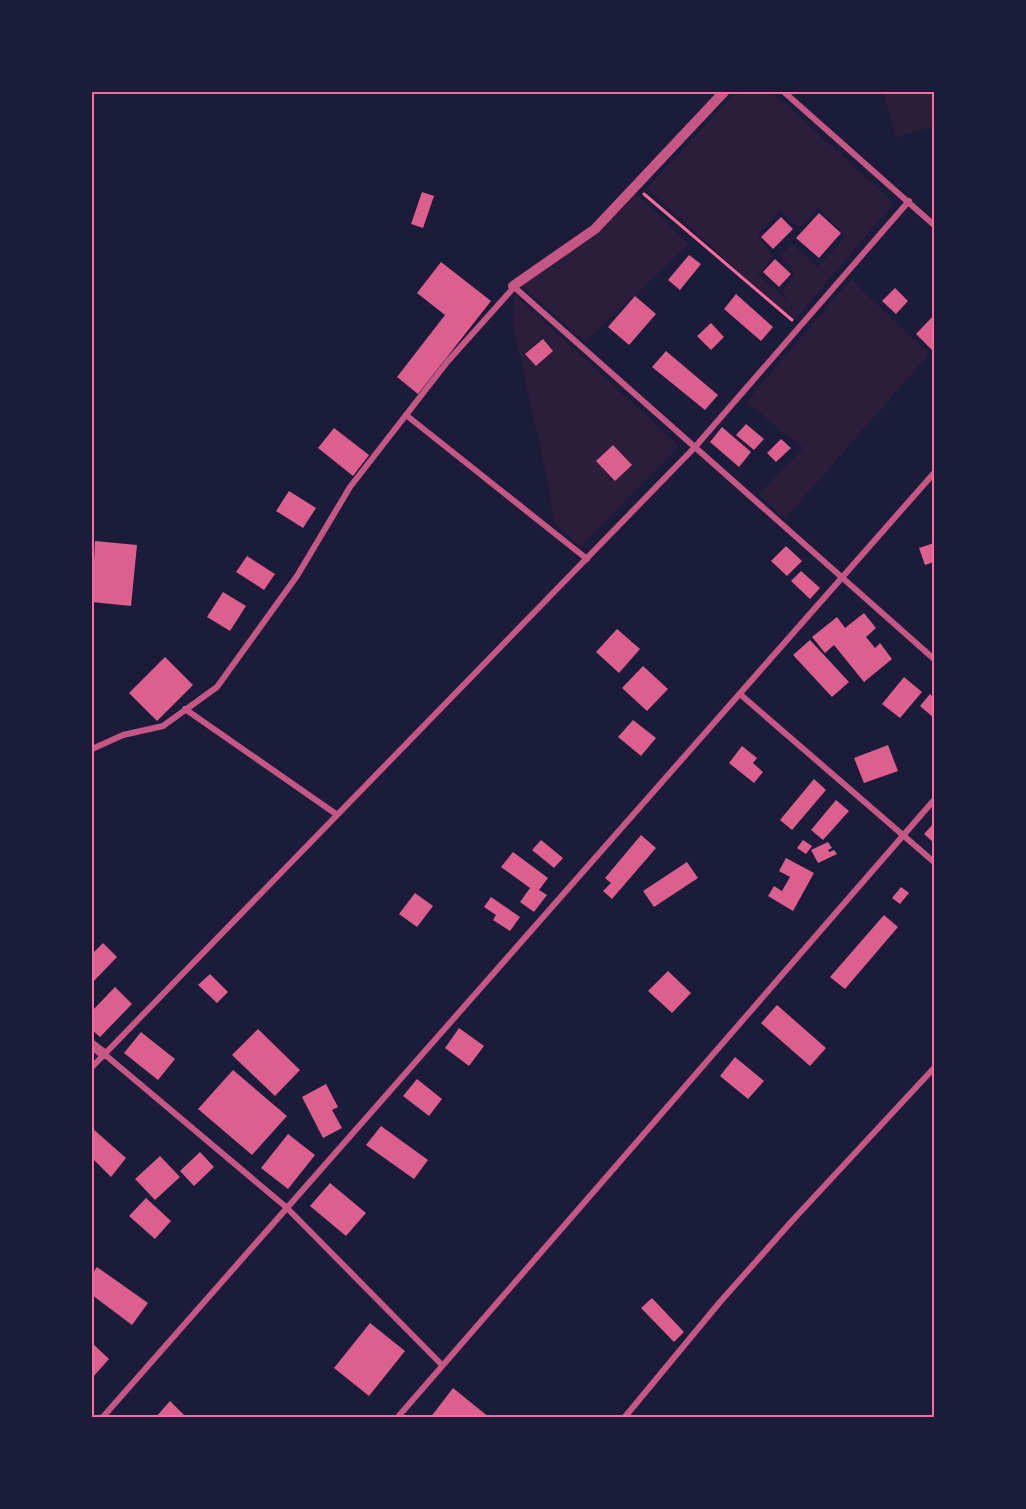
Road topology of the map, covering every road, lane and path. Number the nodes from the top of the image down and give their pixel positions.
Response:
1 (724, 92) edge
2 (784, 92) edge
3 (635, 186) junction
4 (909, 201) junction
5 (934, 225) edge
6 (513, 286) junction
7 (801, 325) junction
8 (406, 415) junction
9 (695, 447) junction
10 (934, 473) edge
11 (587, 559) junction
12 (843, 578) junction
13 (934, 659) edge
14 (741, 695) junction
15 (185, 709) junction
16 (92, 749) edge
17 (934, 800) edge
18 (336, 814) junction
19 (904, 834) junction
20 (934, 862) edge
21 (92, 1045) edge
22 (104, 1054) junction
23 (92, 1067) edge
24 (934, 1068) edge
25 (286, 1207) junction
26 (442, 1365) junction
27 (102, 1418) edge
28 (397, 1418) edge
29 (624, 1418) edge

1 - 3 street
2 - 4 street
3 - 6 street
3 - 7 path
4 - 5 street
4 - 7 street
6 - 8 street
6 - 9 street
7 - 9 street
8 - 11 street
8 - 15 street
9 - 11 street
9 - 12 street
10 - 12 street
11 - 18 street
12 - 13 street
12 - 14 street
14 - 19 street
14 - 25 street
15 - 16 street
15 - 18 street
17 - 19 street
18 - 22 street
19 - 20 street
19 - 26 street
21 - 22 street
22 - 23 street
22 - 25 street
24 - 29 street
25 - 26 street
25 - 27 street
26 - 28 street

